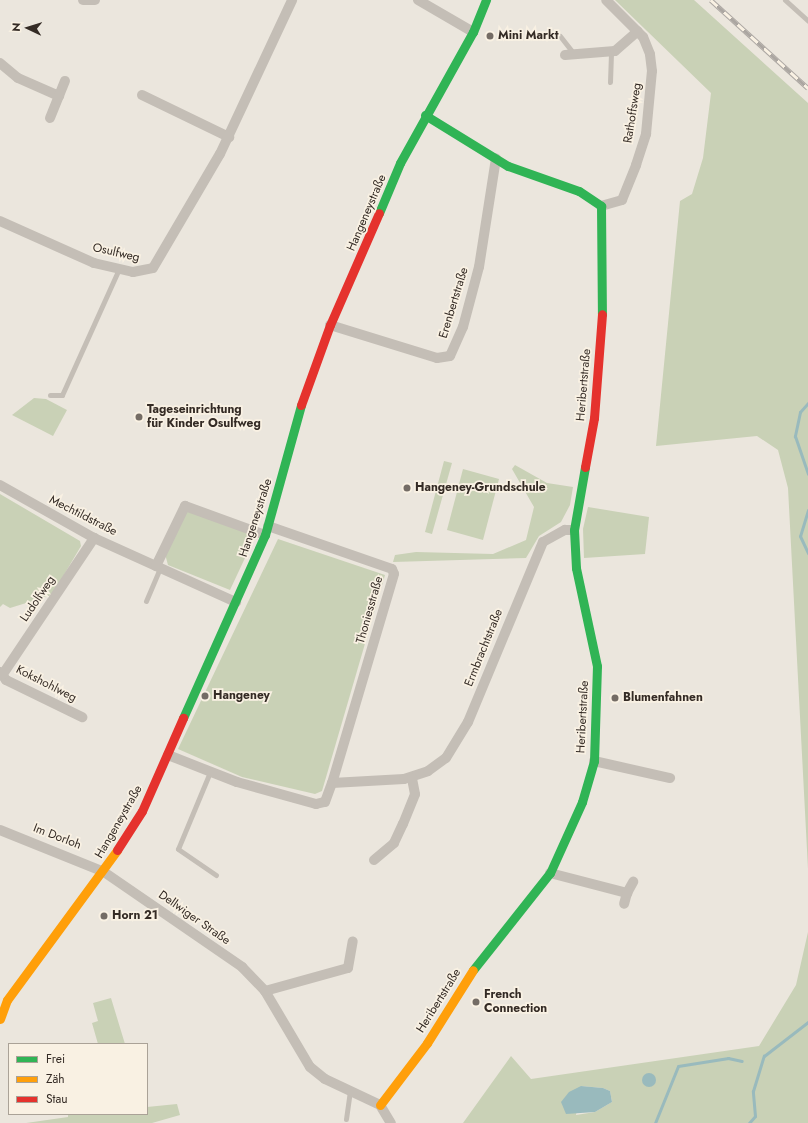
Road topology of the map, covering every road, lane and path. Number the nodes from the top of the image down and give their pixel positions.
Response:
1 (83, 0) edge
2 (95, 0) edge
3 (292, 0) edge
4 (418, 0) edge
5 (486, 0) edge
6 (606, 0) edge
7 (785, 0) edge
8 (808, 21) edge
9 (638, 31) junction
10 (473, 32) junction
11 (560, 36) dead end
12 (611, 51) junction
13 (569, 55) joint
14 (0, 63) edge
15 (64, 80) dead end
16 (610, 82) dead end
17 (142, 95) dead end
18 (59, 96) junction
19 (425, 115) junction
20 (50, 118) dead end
21 (229, 137) junction
22 (496, 158) junction
23 (601, 206) junction
24 (0, 221) edge
25 (119, 269) junction
26 (330, 325) junction
27 (50, 395) dead end
28 (0, 484) edge
29 (267, 530) junction
30 (574, 530) junction
31 (94, 538) junction
32 (158, 567) junction
33 (146, 601) dead end
34 (236, 602) junction
35 (2, 673) edge
36 (82, 717) dead end
37 (168, 755) junction
38 (594, 761) junction
39 (210, 772) junction
40 (412, 778) junction
41 (670, 778) dead end
42 (332, 783) junction
43 (0, 830) edge
44 (374, 860) dead end
45 (104, 872) junction
46 (550, 873) junction
47 (216, 875) dead end
48 (633, 882) dead end
49 (627, 893) junction
50 (624, 904) dead end
51 (353, 941) dead end
52 (265, 991) junction
53 (0, 1019) edge
54 (350, 1091) junction
55 (380, 1105) junction
56 (346, 1119) dead end
57 (391, 1123) edge

1 - 2 street
3 - 21 street, Osulfweg
4 - 10 street
5 - 10 street, Hangeneystraße
6 - 9 street, Rathoffsweg
7 - 8 lane
9 - 12 street
9 - 23 street, Rathoffsweg
10 - 19 street, Hangeneystraße
11 - 13 lane
12 - 13 street
12 - 16 lane
14 - 18 street
15 - 18 street
17 - 21 street
18 - 20 street
19 - 22 street
19 - 26 street, Hangeneystraße
21 - 25 street, Osulfweg
22 - 23 street
22 - 26 street, Erenbertstraße
23 - 30 street, Heribertstraße
24 - 25 street, Osulfweg
25 - 27 lane
26 - 29 street, Hangeneystraße
28 - 31 street, Mechtildstraße
29 - 32 street
29 - 34 street, Hangeneystraße
29 - 42 street, Thoniesstraße
30 - 38 street, Heribertstraße
30 - 40 street, Ermbrachtstraße
31 - 32 street, Mechtildstraße
31 - 35 street, Ludolfweg
32 - 33 lane
32 - 34 street, Mechtildstraße
34 - 37 street, Hangeneystraße
35 - 36 street, Kokshohlweg
37 - 39 street
37 - 45 street, Hangeneystraße
38 - 41 street, Heribertstraße
38 - 46 street, Heribertstraße
39 - 42 street
39 - 47 lane
40 - 42 street, Ermbrachtstraße
40 - 44 street
43 - 45 street, Im Dorloh
45 - 52 street, Dellwiger Straße
45 - 53 street, Hangeneystraße
46 - 49 street
46 - 55 street, Heribertstraße
48 - 49 street
49 - 50 street
51 - 52 street
52 - 54 street, Dellwiger Straße
54 - 55 street, Dellwiger Straße
54 - 56 lane
55 - 57 street

